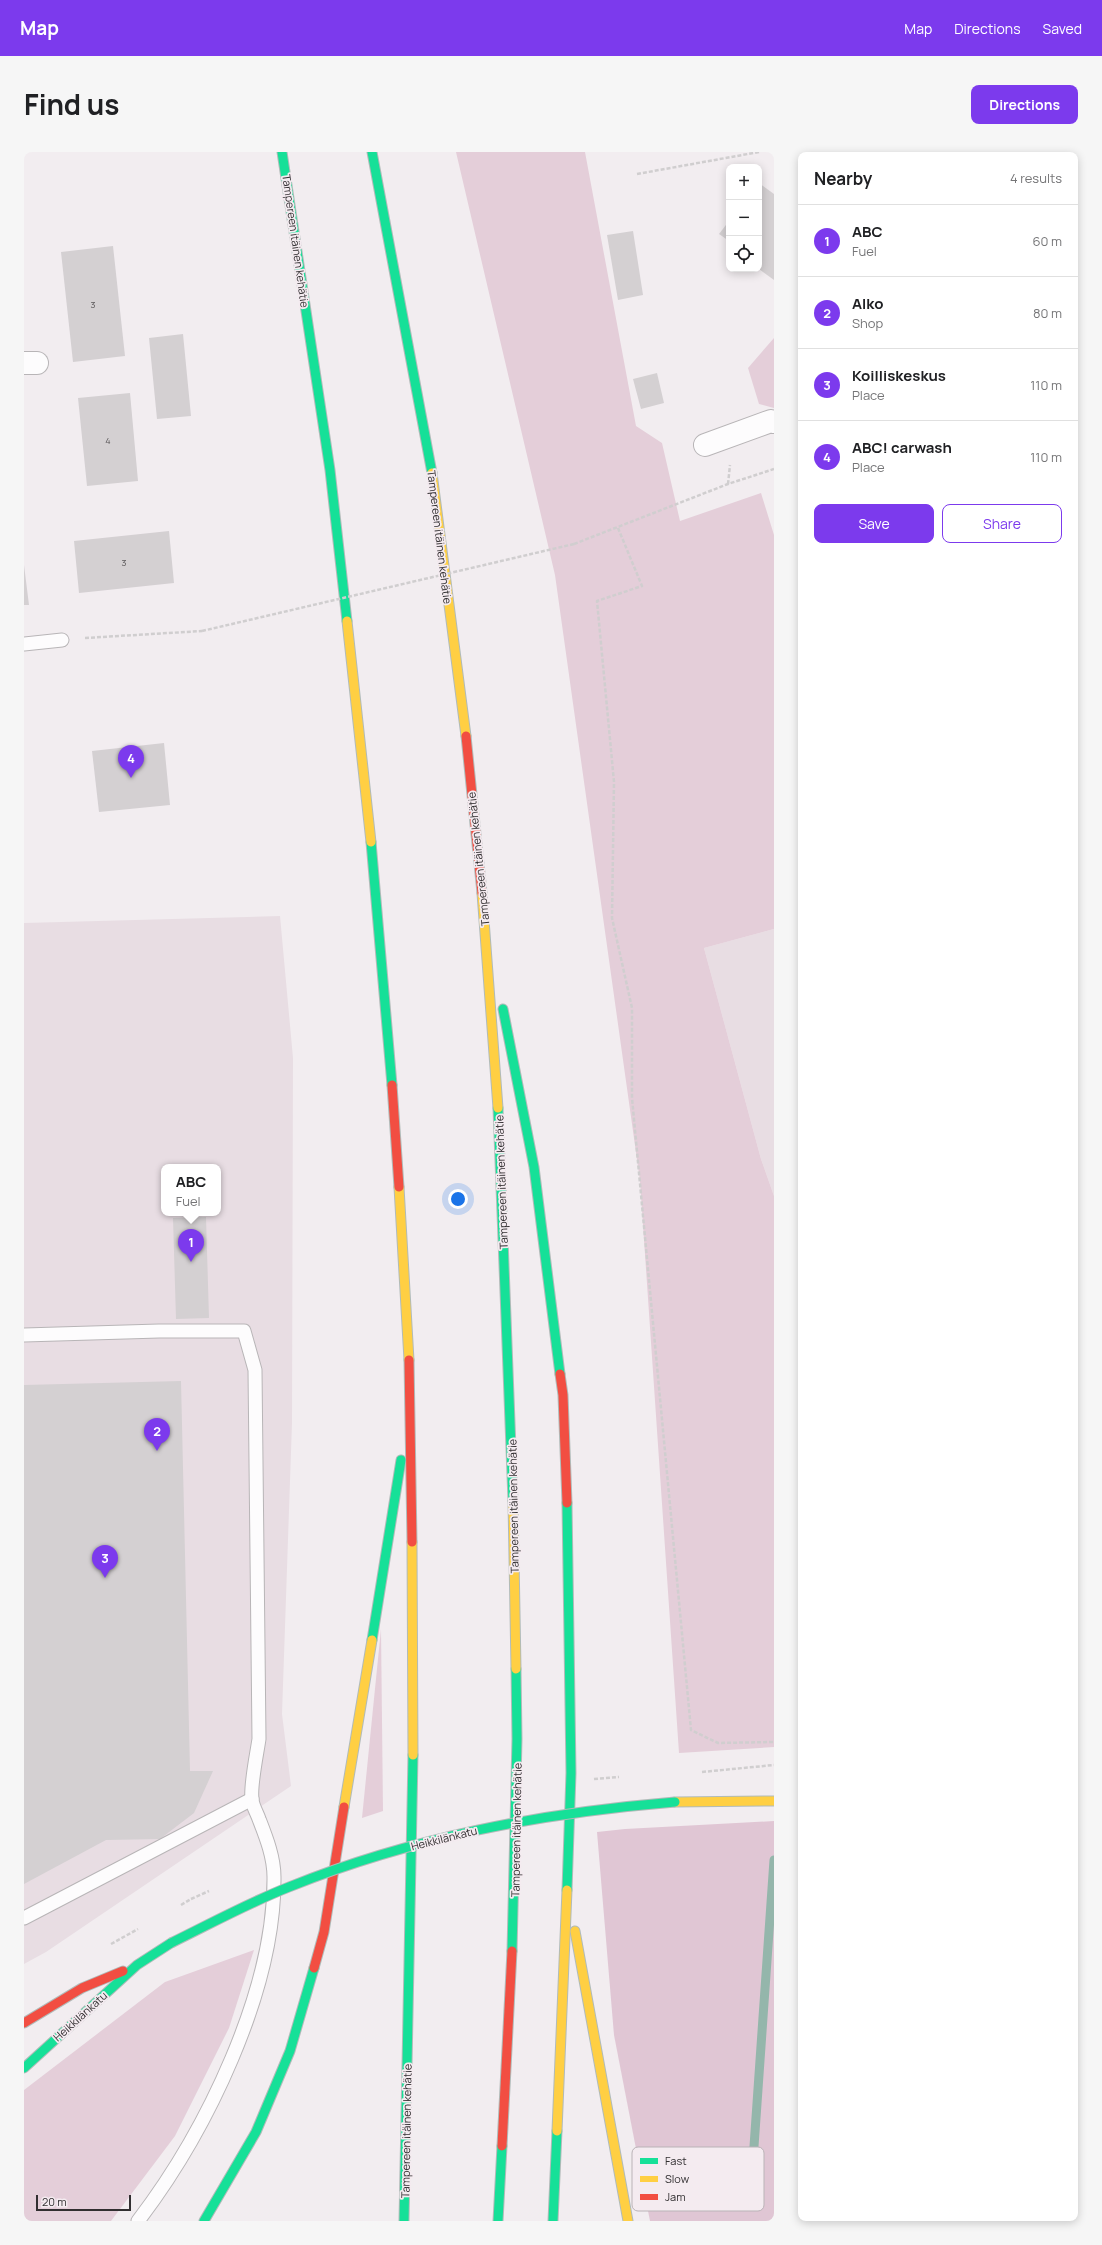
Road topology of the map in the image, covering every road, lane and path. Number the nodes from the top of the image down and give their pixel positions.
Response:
1 (282, 152) edge
2 (372, 152) edge
3 (759, 152) edge
4 (637, 174) dead end
5 (774, 422) edge
6 (705, 446) dead end
7 (774, 469) edge
8 (618, 528) junction
9 (62, 640) joint
10 (24, 644) edge
11 (484, 908) junction
12 (499, 987) dead end
13 (502, 1002) dead end
14 (24, 1335) edge
15 (411, 1398) junction
16 (774, 1742) edge
17 (774, 1765) edge
18 (696, 1773) dead end
19 (252, 1799) junction
20 (774, 1801) edge
21 (567, 1893) junction
22 (24, 1918) edge
23 (137, 1965) junction
24 (24, 2024) edge
25 (24, 2068) edge
26 (138, 2221) edge
27 (204, 2221) edge
28 (404, 2221) edge
29 (498, 2221) edge
30 (553, 2221) edge
31 (628, 2221) edge

1 - 15 main road, Tampereen itäinen kehätie
2 - 11 main road, Tampereen itäinen kehätie
3 - 4 path
5 - 6 street
7 - 8 path
8 - 9 path, bridge
8 - 16 path
9 - 10 lane
11 - 12 main road
11 - 29 main road, Tampereen itäinen kehätie
13 - 21 main road
14 - 19 lane
15 - 27 main road
15 - 28 main road, Tampereen itäinen kehätie
17 - 18 path
19 - 22 lane
19 - 26 lane
20 - 23 main road, Heikkilänkatu, bridge
21 - 30 main road
21 - 31 main road
23 - 24 main road, Heikkilänkatu
23 - 25 main road, Heikkilänkatu

